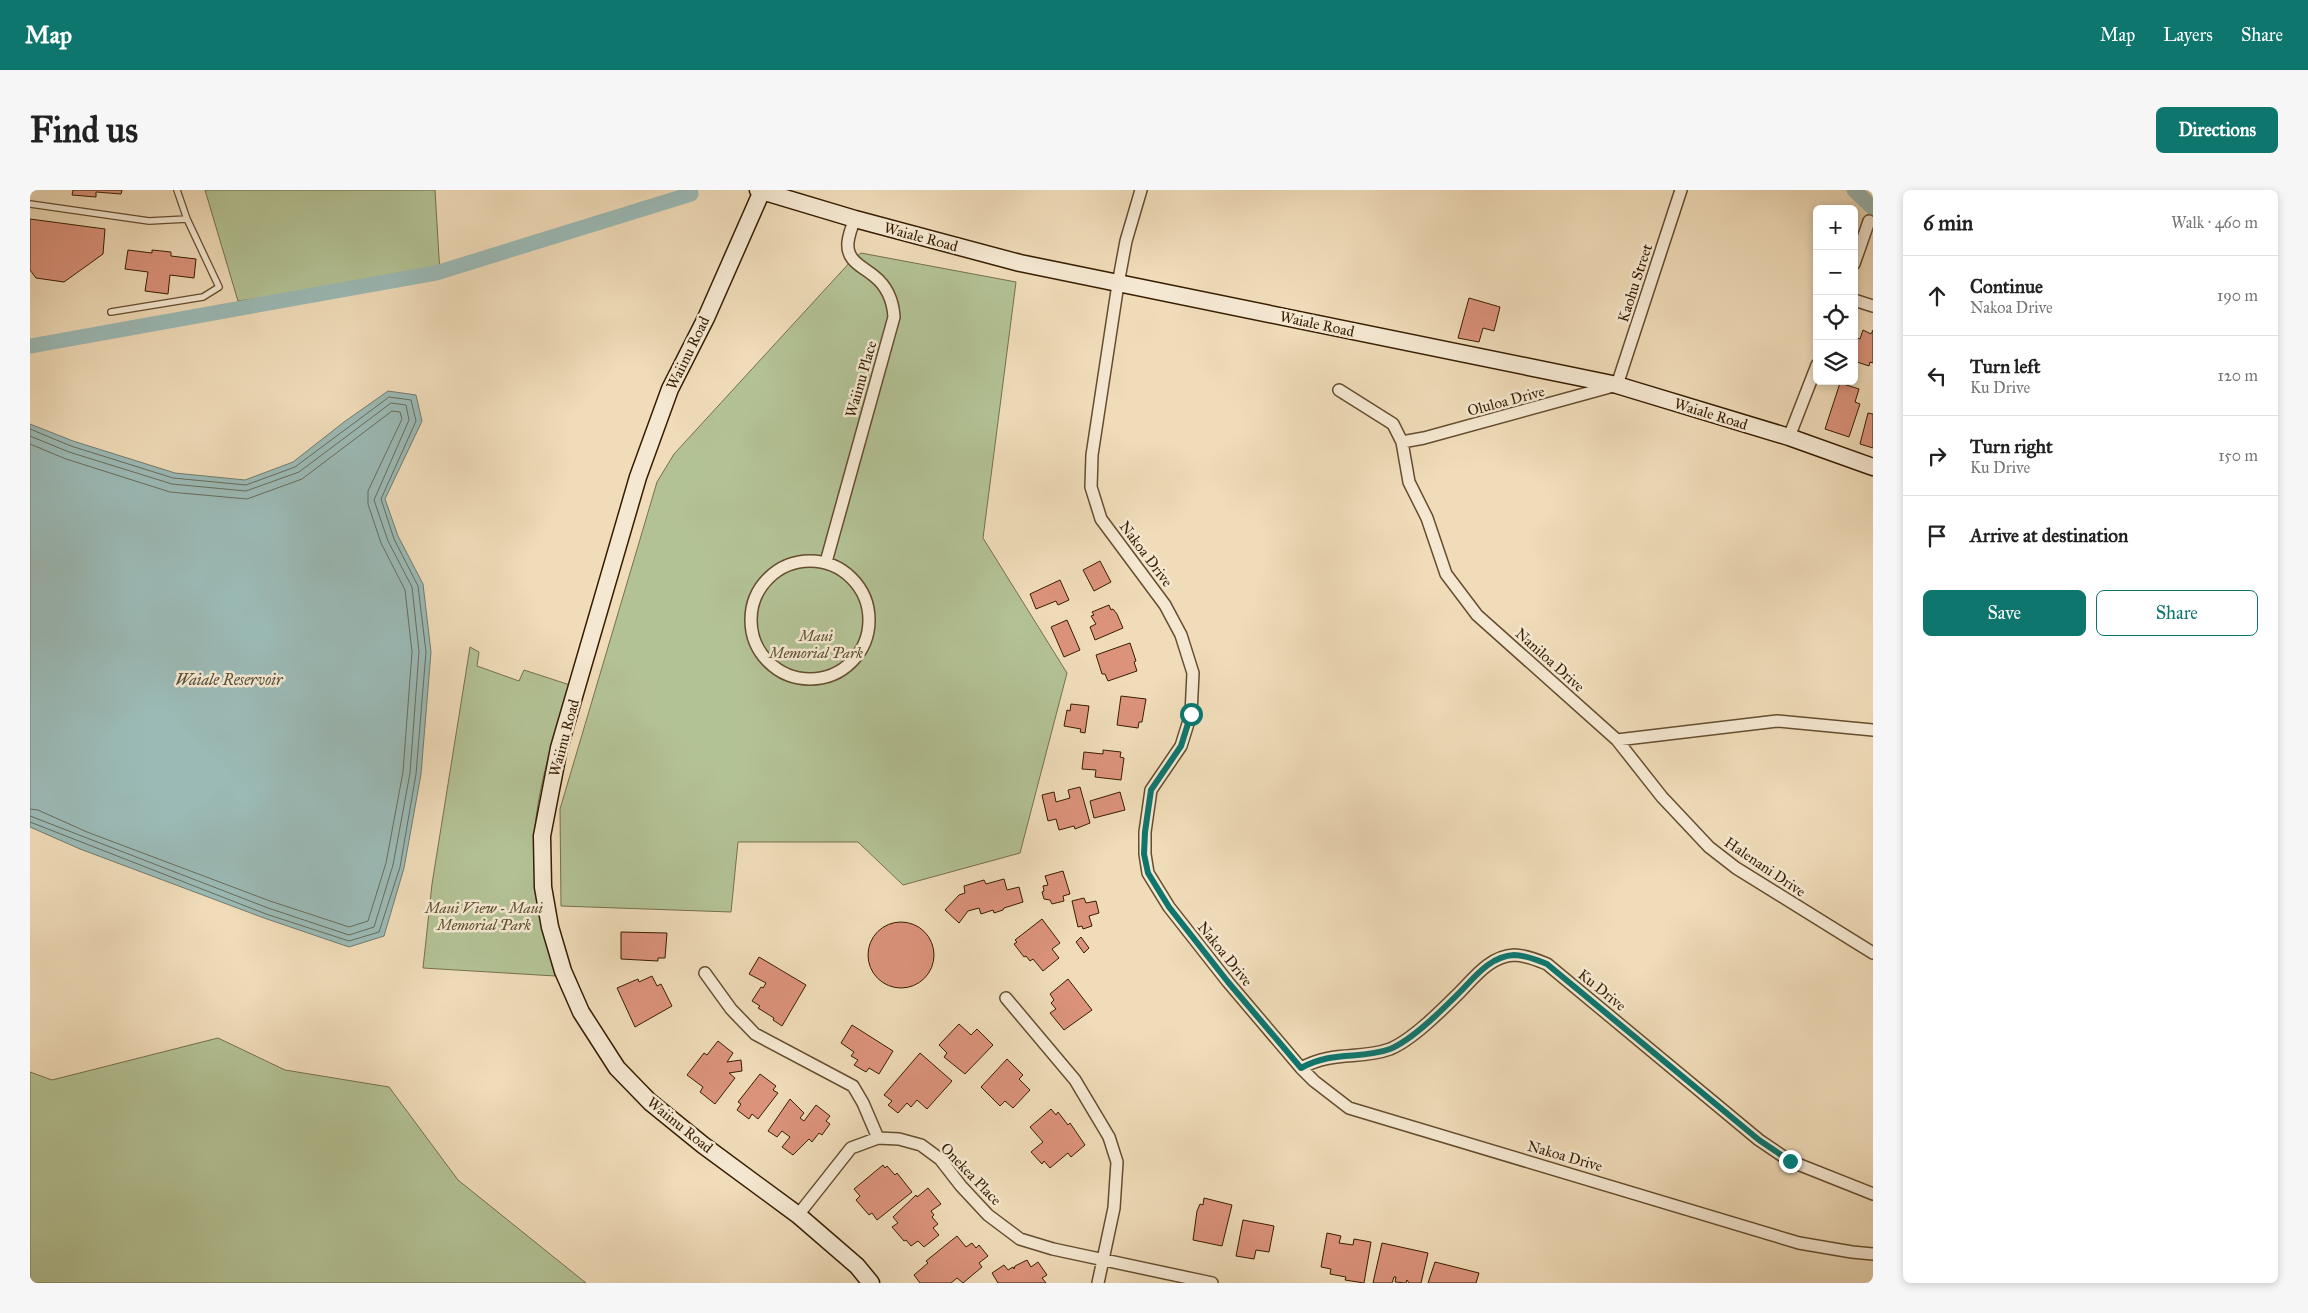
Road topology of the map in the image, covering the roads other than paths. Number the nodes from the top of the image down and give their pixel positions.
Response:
1 (177, 190) edge
2 (1141, 190) edge
3 (1680, 190) edge
4 (760, 191) edge
5 (30, 204) edge
6 (186, 219) junction
7 (855, 219) junction
8 (1868, 221) dead end
9 (1858, 252) edge
10 (1118, 284) junction
11 (1858, 301) edge
12 (1873, 306) edge
13 (111, 312) dead end
14 (1813, 375) edge
15 (1617, 385) junction
16 (1339, 390) dead end
17 (1789, 437) junction
18 (1402, 442) junction
19 (1873, 467) edge
20 (826, 562) junction
21 (1873, 730) edge
22 (1617, 740) junction
23 (1873, 954) edge
24 (705, 973) dead end
25 (1006, 998) dead end
26 (1301, 1068) junction
27 (878, 1138) junction
28 (1873, 1194) edge
29 (798, 1215) junction
30 (1873, 1254) edge
31 (1103, 1261) junction
32 (871, 1283) edge
33 (1098, 1283) edge
34 (1212, 1283) edge

1 - 6 lane
2 - 10 street, Nakoa Drive
3 - 15 street, Kaohu Street
4 - 7 street, Waiale Road
4 - 29 street, Waiinu Road
5 - 6 lane
6 - 13 lane
7 - 10 street, Waiale Road
7 - 20 street, Waiinu Place
8 - 9 street
10 - 15 street, Waiale Road
10 - 26 street, Nakoa Drive
11 - 12 street
14 - 17 street
15 - 17 street, Waiale Road
15 - 18 street, Oluloa Drive
16 - 18 street, Naniloa Drive
17 - 19 street, Waiale Road
18 - 22 street, Naniloa Drive
20 - 20 street
21 - 22 street
22 - 23 street, Halenani Drive
24 - 27 street
25 - 31 street
26 - 28 street, Ku Drive
26 - 30 street, Nakoa Drive
27 - 29 street, Onekea Place
27 - 31 street, Onekea Place
29 - 32 street, Waiinu Road
31 - 33 street
31 - 34 street, Onekea Place

